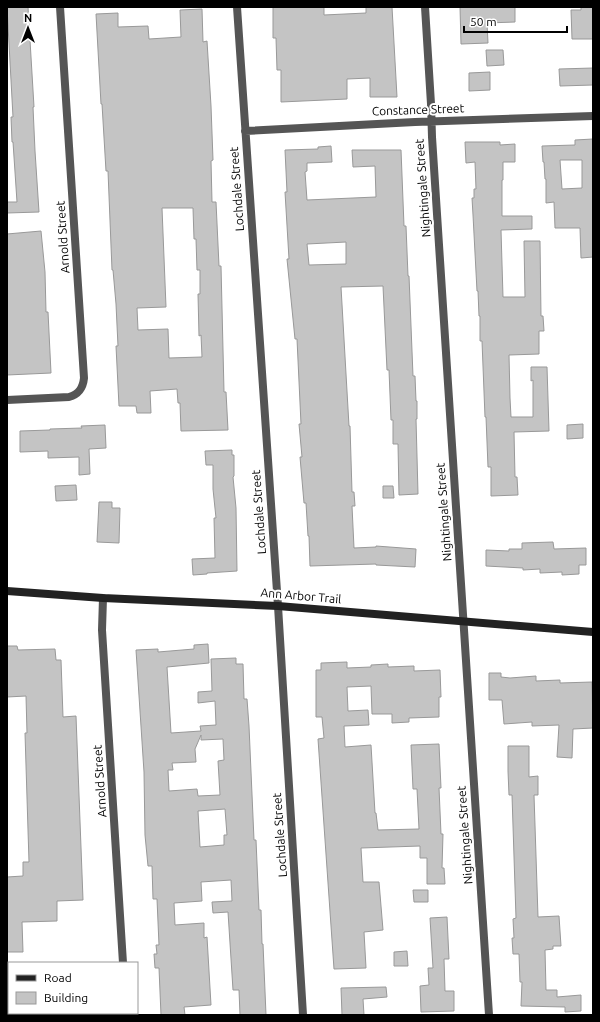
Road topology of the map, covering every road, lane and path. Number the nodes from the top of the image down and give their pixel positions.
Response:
1 (60, 7) edge
2 (237, 7) edge
3 (425, 7) edge
4 (593, 116) edge
5 (432, 121) junction
6 (245, 131) junction
7 (7, 400) edge
8 (7, 591) edge
9 (103, 598) junction
10 (278, 606) junction
11 (463, 622) junction
12 (593, 632) edge
13 (123, 962) edge
14 (303, 1015) edge
15 (489, 1015) edge

1 - 7 street, Arnold Street
2 - 6 street, Lochdale Street
3 - 5 street, Nightingale Street
4 - 5 street, Constance Street
5 - 6 street, Constance Street
5 - 11 street, Nightingale Street
6 - 10 street, Lochdale Street
8 - 9 street, Ann Arbor Trail
9 - 10 street, Ann Arbor Trail
9 - 13 street, Arnold Street
10 - 11 street, Ann Arbor Trail
10 - 14 street, Lochdale Street
11 - 12 street, Ann Arbor Trail
11 - 15 street, Nightingale Street

